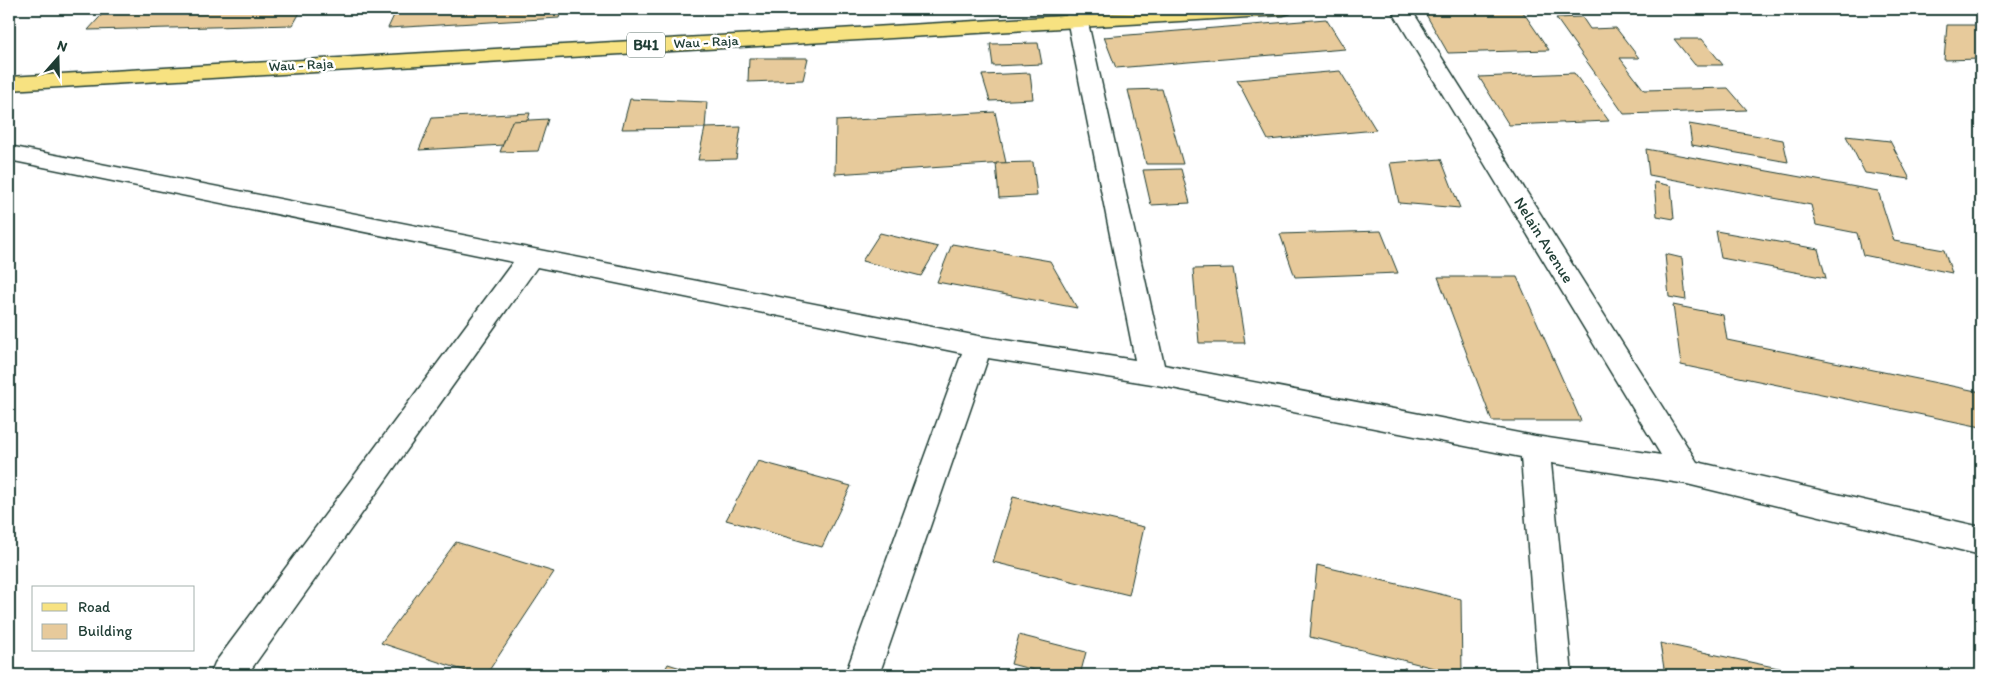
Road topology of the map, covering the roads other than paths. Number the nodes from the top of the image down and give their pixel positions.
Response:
1 (1283, 9) edge
2 (1401, 9) edge
3 (1076, 14) edge
4 (9, 84) edge
5 (9, 153) edge
6 (530, 258) junction
7 (978, 346) junction
8 (1152, 373) junction
9 (1535, 448) junction
10 (1687, 472) junction
11 (1981, 541) edge
12 (227, 675) edge
13 (862, 675) edge
14 (1555, 675) edge

1 - 3 main road, Wau - Raja / B41
2 - 10 street, Nelain Avenue
3 - 4 main road, Wau - Raja / B41
3 - 8 street
5 - 6 street
6 - 7 street
6 - 12 street
7 - 8 street
7 - 13 street
8 - 9 street
9 - 10 street
9 - 14 street
10 - 11 street

